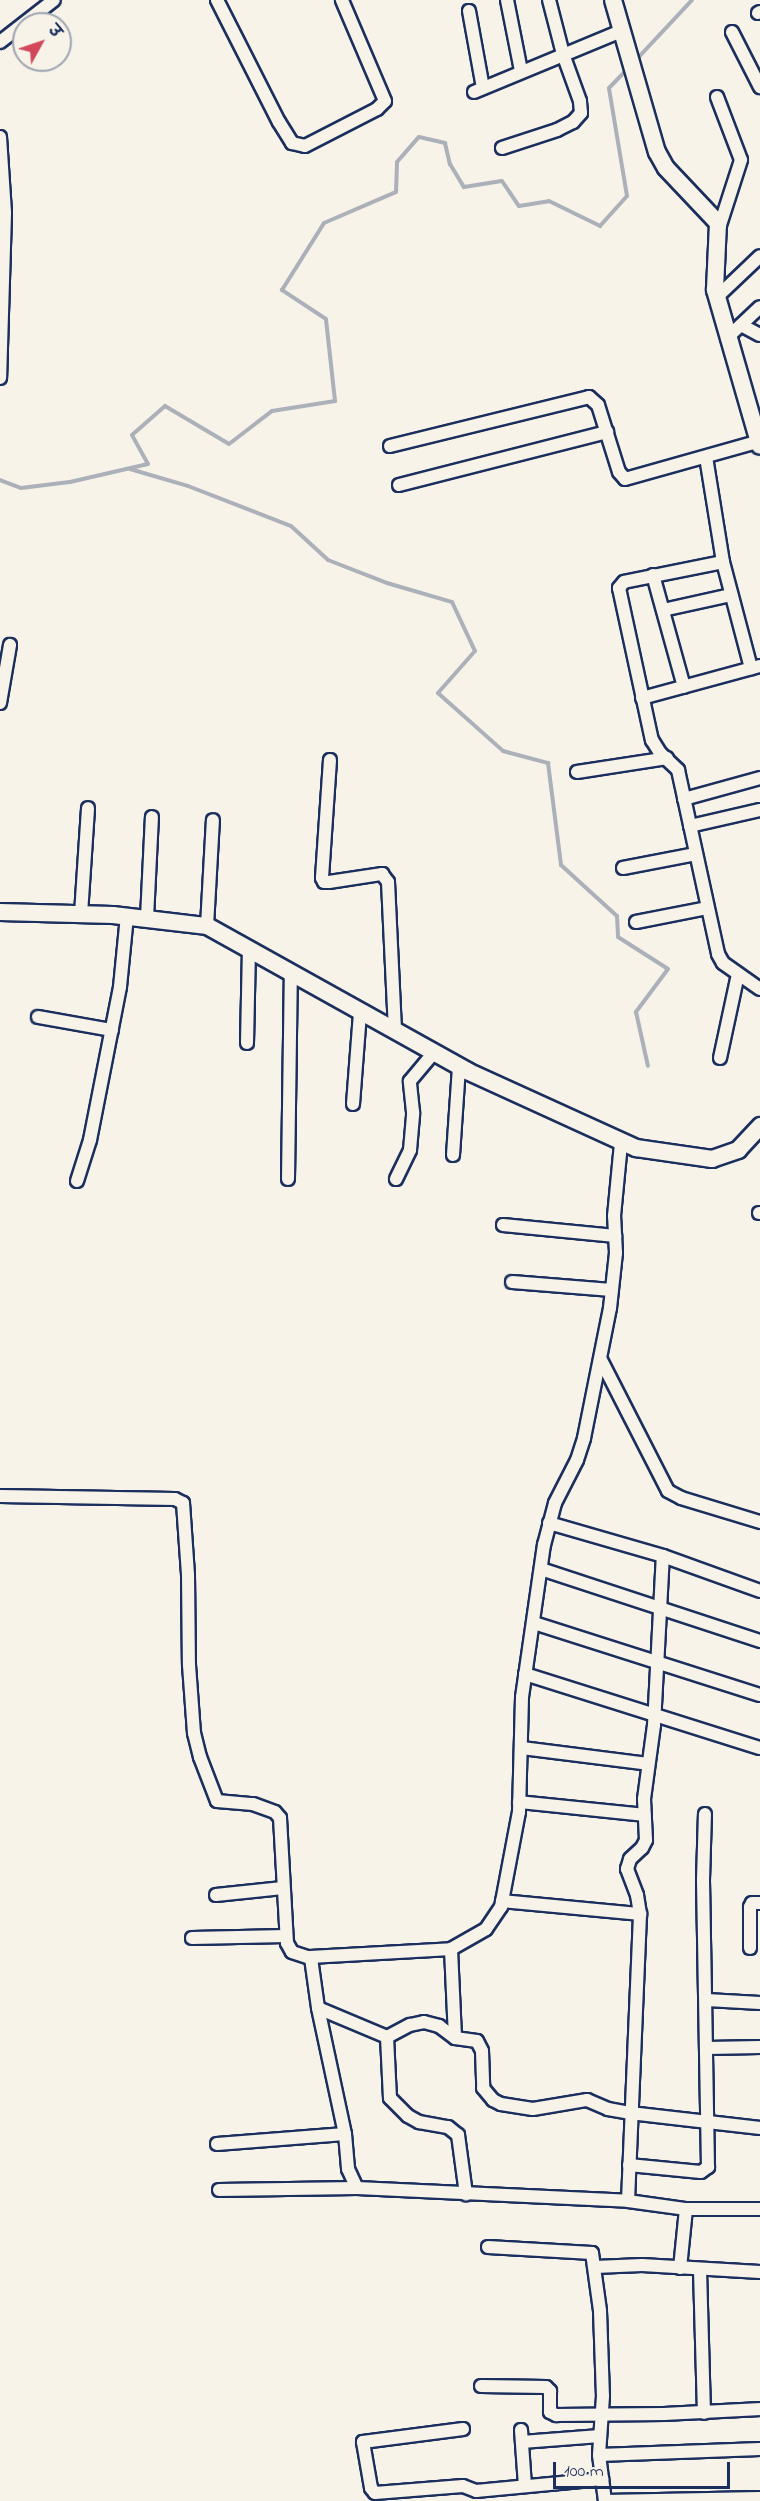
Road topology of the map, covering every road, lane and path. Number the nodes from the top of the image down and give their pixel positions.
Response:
1 (217, 0) edge
2 (342, 0) edge
3 (507, 0) edge
4 (549, 0) edge
5 (613, 0) edge
6 (51, 1) edge
7 (469, 11) dead end
8 (621, 31) junction
9 (732, 32) dead end
10 (0, 42) edge
11 (563, 54) junction
12 (521, 71) junction
13 (760, 87) edge
14 (717, 97) dead end
15 (0, 137) edge
16 (502, 148) dead end
17 (1, 181) edge
18 (718, 228) junction
19 (760, 256) edge
20 (717, 297) junction
21 (760, 307) edge
22 (741, 325) junction
23 (760, 335) edge
24 (727, 338) junction
25 (0, 378) edge
26 (607, 432) junction
27 (760, 442) edge
28 (390, 446) dead end
29 (706, 457) junction
30 (399, 485) dead end
31 (723, 562) junction
32 (653, 575) junction
33 (731, 594) junction
34 (663, 610) junction
35 (10, 645) dead end
36 (756, 667) edge
37 (684, 687) junction
38 (642, 698) junction
39 (0, 703) edge
40 (667, 758) junction
41 (330, 760) dead end
42 (577, 772) dead end
43 (760, 778) edge
44 (684, 799) junction
45 (88, 808) dead end
46 (760, 810) edge
47 (152, 817) dead end
48 (213, 820) dead end
49 (690, 826) junction
50 (696, 854) junction
51 (623, 868) dead end
52 (707, 908) junction
53 (0, 912) edge
54 (81, 914) junction
55 (127, 916) junction
56 (147, 918) junction
57 (636, 922) dead end
58 (207, 926) junction
59 (249, 950) junction
60 (291, 974) junction
61 (738, 974) junction
62 (760, 989) edge
63 (360, 1012) junction
64 (38, 1017) dead end
65 (112, 1030) junction
66 (395, 1031) junction
67 (247, 1043) dead end
68 (434, 1052) junction
69 (720, 1058) dead end
70 (459, 1066) junction
71 (353, 1104) dead end
72 (760, 1126) edge
73 (621, 1143) junction
74 (453, 1155) dead end
75 (288, 1179) dead end
76 (396, 1179) dead end
77 (77, 1181) dead end
78 (503, 1225) dead end
79 (615, 1236) junction
80 (512, 1282) dead end
81 (612, 1290) junction
82 (601, 1360) junction
83 (0, 1496) edge
84 (760, 1522) edge
85 (549, 1523) junction
86 (663, 1556) junction
87 (541, 1569) junction
88 (760, 1591) edge
89 (659, 1608) junction
90 (534, 1623) junction
91 (760, 1641) edge
92 (655, 1660) junction
93 (525, 1674) junction
94 (760, 1695) edge
95 (653, 1716) junction
96 (522, 1748) junction
97 (760, 1748) edge
98 (648, 1764) junction
99 (519, 1802) junction
100 (705, 1814) dead end
101 (644, 1815) junction
102 (283, 1888) junction
103 (216, 1895) dead end
104 (502, 1901) junction
105 (760, 1903) edge
106 (640, 1914) junction
107 (286, 1936) junction
108 (192, 1938) dead end
109 (451, 1948) junction
110 (750, 1948) dead end
111 (310, 1957) junction
112 (706, 2000) junction
113 (760, 2003) edge
114 (318, 2008) junction
115 (387, 2037) junction
116 (455, 2038) junction
117 (760, 2047) edge
118 (708, 2048) junction
119 (630, 2113) junction
120 (709, 2122) junction
121 (760, 2128) edge
122 (345, 2134) junction
123 (217, 2144) dead end
124 (629, 2164) junction
125 (357, 2188) junction
126 (219, 2190) dead end
127 (466, 2194) junction
128 (628, 2200) junction
129 (760, 2209) edge
130 (686, 2210) junction
131 (488, 2247) dead end
132 (595, 2267) junction
133 (680, 2268) junction
134 (700, 2270) junction
135 (760, 2272) edge
136 (481, 2386) dead end
137 (760, 2409) edge
138 (704, 2413) junction
139 (602, 2415) junction
140 (463, 2429) dead end
141 (600, 2436) junction
142 (760, 2449) edge
143 (599, 2455) junction
144 (602, 2480) junction
145 (525, 2486) junction
146 (760, 2498) edge
147 (605, 2501) edge

1 - 2 street
3 - 12 street
4 - 11 street
5 - 8 street
6 - 10 street
7 - 12 street
8 - 11 street
8 - 18 street
9 - 13 street
11 - 12 street
11 - 16 street
14 - 18 street
15 - 17 street
17 - 25 street
18 - 20 street
19 - 20 street
20 - 24 street
21 - 22 street
22 - 23 street
22 - 24 street
24 - 27 street
26 - 28 street
26 - 29 street
26 - 30 street
27 - 29 street
29 - 31 street
31 - 32 street
31 - 33 street
32 - 34 street
32 - 38 street
33 - 34 street
33 - 36 street
34 - 37 street
35 - 39 street
36 - 37 street
37 - 38 street
38 - 40 street
40 - 42 street
40 - 44 street
41 - 66 street
43 - 44 street
44 - 49 street
45 - 54 street
46 - 49 street
47 - 56 street
48 - 58 street
49 - 50 street
50 - 51 street
50 - 52 street
52 - 57 street
52 - 61 street
53 - 54 street
54 - 55 street
55 - 56 street
55 - 65 street
56 - 58 street
58 - 59 street
59 - 60 street
59 - 67 street
60 - 63 street
60 - 75 street
61 - 62 street
61 - 69 street
63 - 66 street
63 - 71 street
64 - 65 street
65 - 77 street
66 - 68 street
68 - 70 street
68 - 76 street
70 - 73 street
70 - 74 street
72 - 73 street
73 - 79 street
78 - 79 street
79 - 81 street
80 - 81 street
81 - 82 street
82 - 84 street
82 - 85 street
83 - 102 street
85 - 86 street
85 - 87 street
86 - 88 street
86 - 89 street
87 - 89 street
87 - 90 street
89 - 91 street
89 - 92 street
90 - 92 street
90 - 93 street
92 - 94 street
92 - 95 street
93 - 95 street
93 - 96 street
95 - 97 street
95 - 98 street
96 - 98 street
96 - 99 street
98 - 101 street
99 - 101 street
99 - 104 street
100 - 112 street
101 - 106 street
102 - 103 street
102 - 107 street
104 - 106 street
104 - 109 street
105 - 110 street
106 - 119 street
107 - 108 street
107 - 111 street
109 - 111 street
109 - 116 street
111 - 114 street
112 - 113 street
112 - 118 street
114 - 115 street
114 - 122 street
115 - 116 street
115 - 127 street
116 - 119 street
117 - 118 street
118 - 120 street
119 - 120 street
119 - 124 street
120 - 121 street
120 - 124 street
122 - 123 street
122 - 125 street
124 - 128 street
125 - 126 street
125 - 127 street
127 - 128 street
128 - 130 street
129 - 130 street
130 - 133 street
131 - 132 street
132 - 133 street
132 - 139 street
133 - 134 street
134 - 135 street
134 - 138 street
136 - 139 street
137 - 138 street
138 - 139 street
139 - 141 street
140 - 145 street
141 - 143 street
141 - 145 street
142 - 143 street
143 - 144 street
144 - 145 street
144 - 147 street
146 - 147 street

